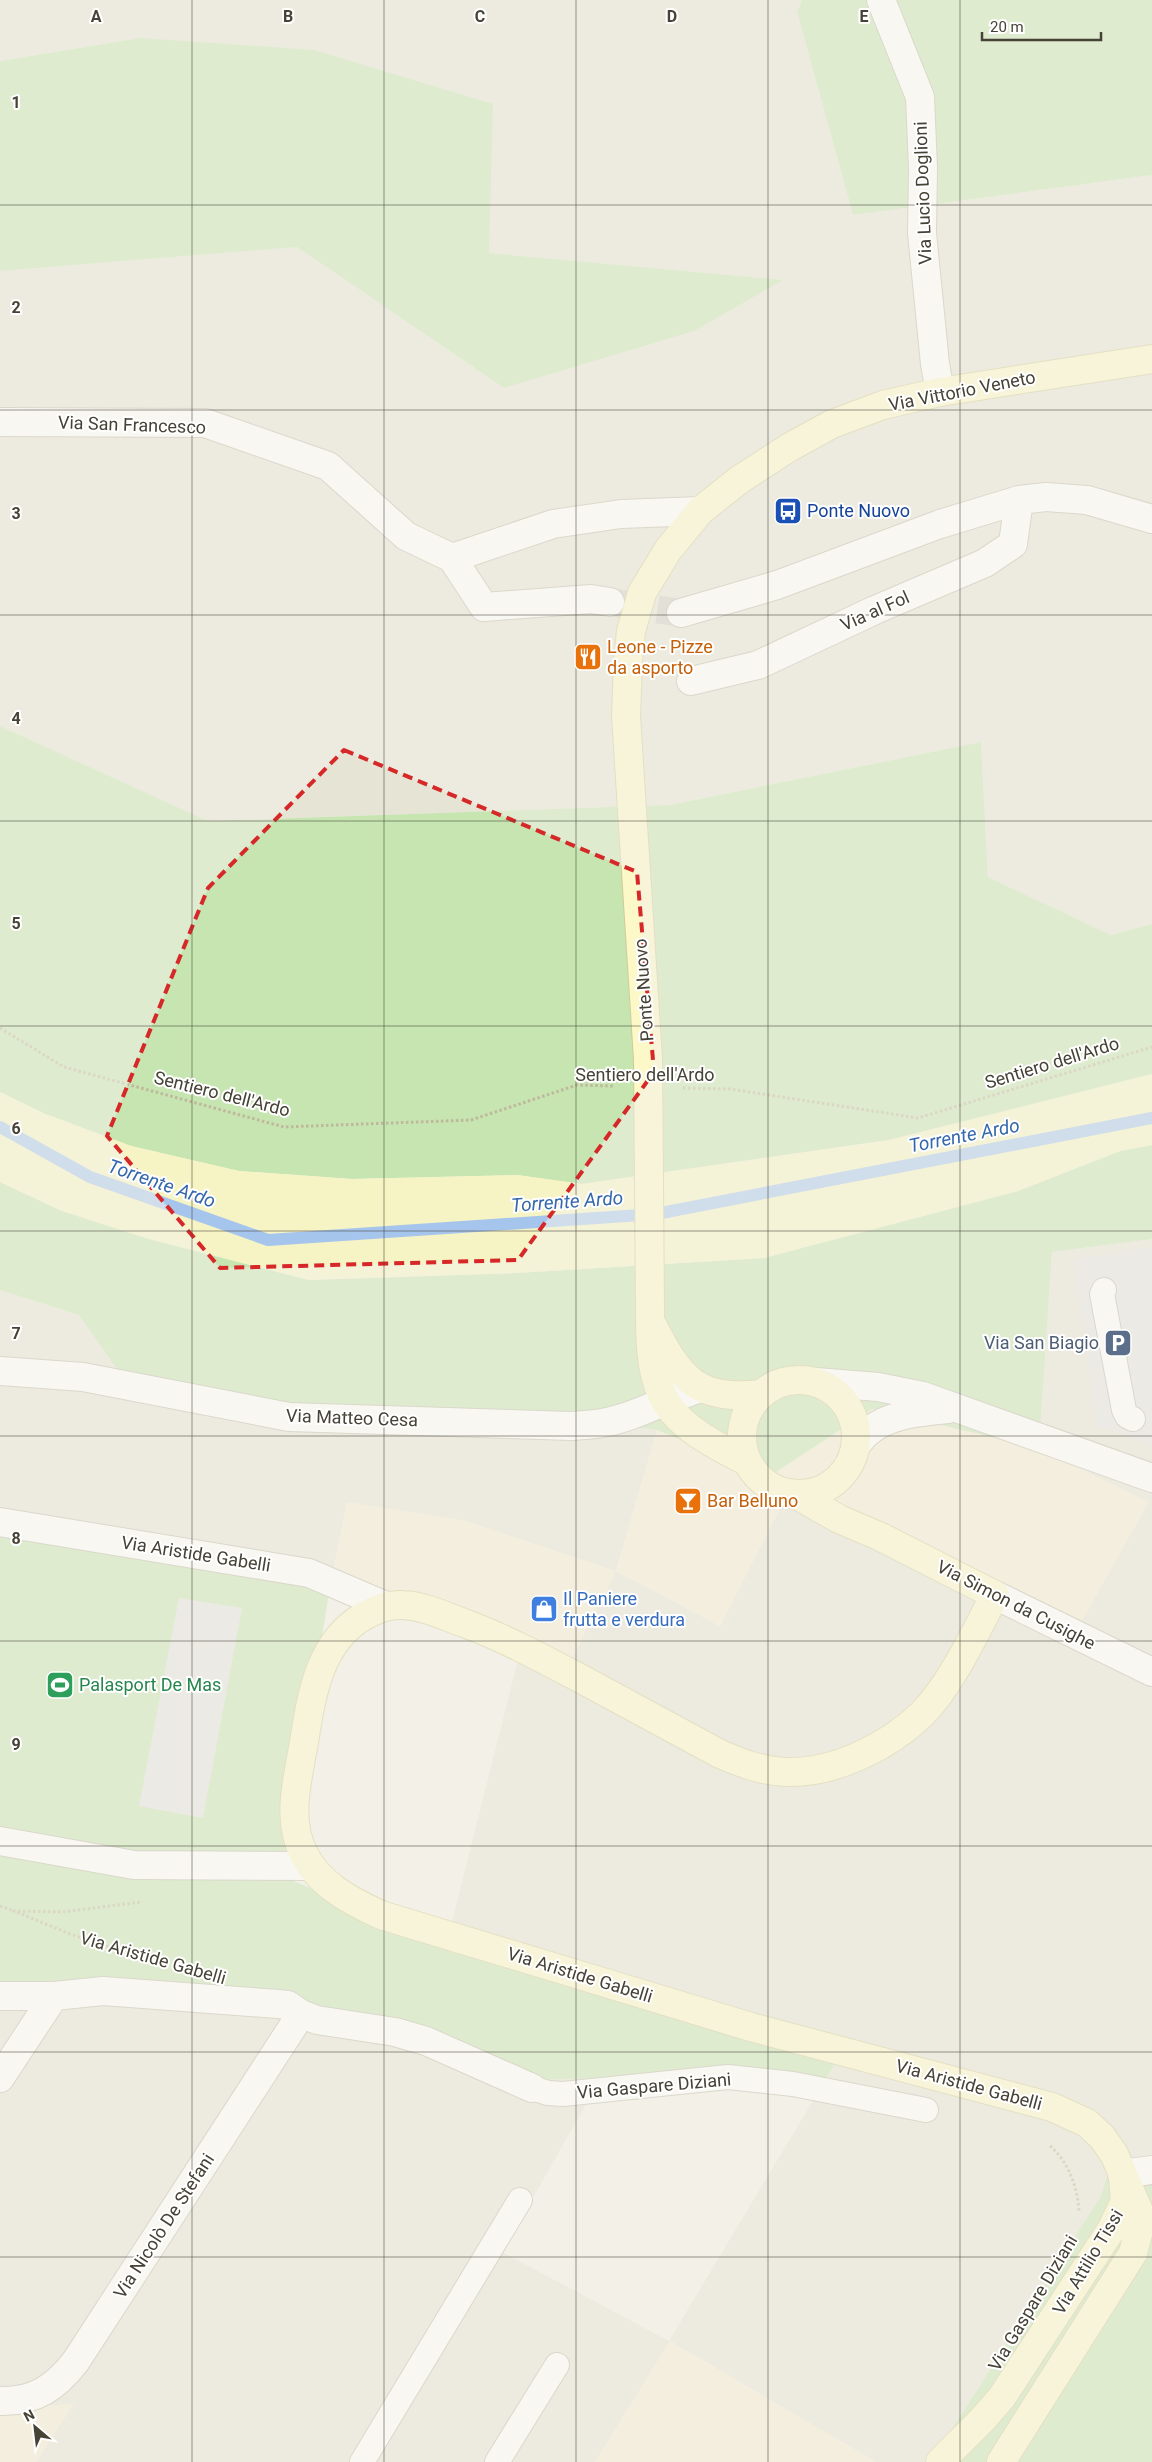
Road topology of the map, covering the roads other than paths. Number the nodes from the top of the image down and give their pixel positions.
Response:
1 (881, 0) edge
2 (1152, 358) edge
3 (940, 392) junction
4 (0, 422) edge
5 (1019, 500) junction
6 (700, 510) junction
7 (1152, 520) edge
8 (452, 558) junction
9 (610, 602) tunnel mouth
10 (681, 613) tunnel mouth
11 (628, 661) joint
12 (691, 682) dead end
13 (1104, 1290) dead end
14 (650, 1323) junction
15 (0, 1371) edge
16 (816, 1382) junction
17 (702, 1388) junction
18 (761, 1394) junction
19 (665, 1402) junction
20 (956, 1408) junction
21 (1133, 1419) dead end
22 (852, 1457) junction
23 (746, 1461) junction
24 (1152, 1478) edge
25 (797, 1495) junction
26 (0, 1522) edge
27 (881, 1537) junction
28 (995, 1595) junction
29 (386, 1606) junction
30 (1152, 1672) edge
31 (0, 1841) edge
32 (310, 1866) junction
33 (0, 1996) edge
34 (54, 1996) junction
35 (301, 2014) junction
36 (0, 2078) edge
37 (532, 2088) joint
38 (926, 2110) dead end
39 (1152, 2170) edge
40 (1122, 2174) junction
41 (520, 2200) dead end
42 (557, 2365) dead end
43 (0, 2401) edge
44 (362, 2462) edge
45 (497, 2462) edge
46 (940, 2462) edge
47 (1001, 2462) edge

1 - 3 street, Via Lucio Doglioni
2 - 3 main road, Via Vittorio Veneto
3 - 6 main road, Via Vittorio Veneto
4 - 8 street, Via San Francesco
5 - 7 street
5 - 10 street
5 - 12 street, Via al Fol
6 - 8 street
6 - 11 main road, Via Vittorio Veneto
8 - 9 street
11 - 14 main road, Ponte Nuovo, bridge
13 - 21 lane
14 - 17 main road, Via Simon da Cusighe
14 - 19 main road, Via Simon da Cusighe
15 - 19 street, Via Matteo Cesa
16 - 18 main road, Via Simon da Cusighe
16 - 20 street
16 - 22 main road, Via Simon da Cusighe
17 - 18 main road, Via Simon da Cusighe
17 - 19 street, Via Matteo Cesa
18 - 23 main road, Via Simon da Cusighe
19 - 23 main road, Via Simon da Cusighe
20 - 22 street
20 - 24 street
22 - 25 main road, Via Simon da Cusighe
22 - 27 main road, Via Simon da Cusighe
23 - 25 main road, Via Simon da Cusighe
25 - 27 main road, Via Simon da Cusighe
26 - 29 street, Via Aristide Gabelli
27 - 28 main road, Via Simon da Cusighe
28 - 29 main road, Via Aristide Gabelli
28 - 30 street, Via Simon da Cusighe
29 - 32 main road, Via Aristide Gabelli
31 - 32 street
32 - 40 main road, Via Aristide Gabelli
33 - 34 street, Via Gaspare Diziani
34 - 35 street, Via Gaspare Diziani
34 - 36 street
35 - 37 street, Via Gaspare Diziani
35 - 43 street, Via Nicolò De Stefani
37 - 38 lane, Via Gaspare Diziani
39 - 40 street
40 - 46 main road, Via Attilio Tissi
40 - 47 main road, Via Attilio Tissi
41 - 44 lane
42 - 45 lane

